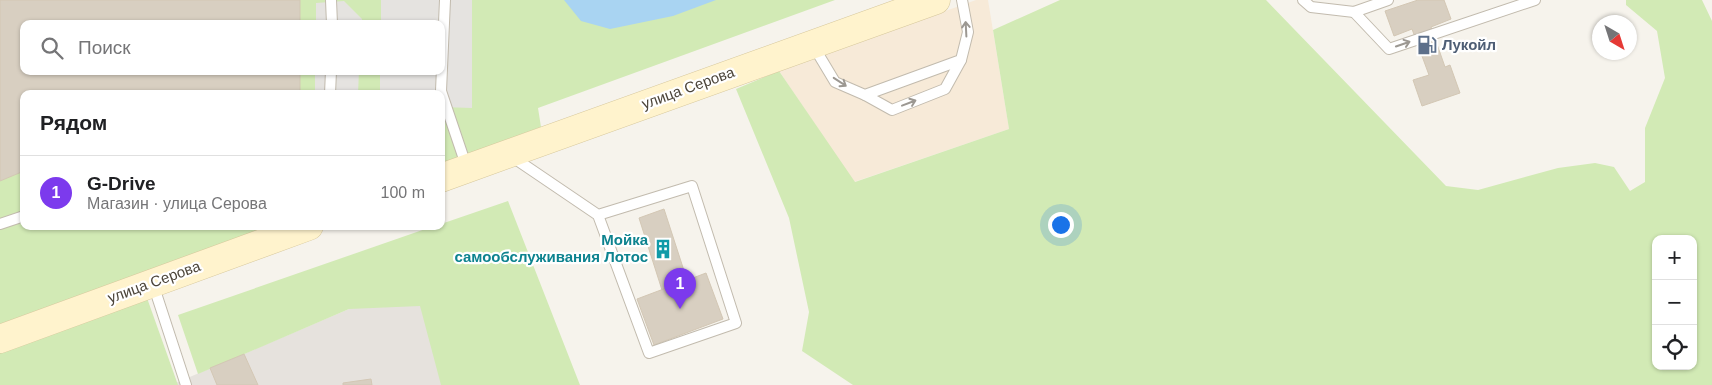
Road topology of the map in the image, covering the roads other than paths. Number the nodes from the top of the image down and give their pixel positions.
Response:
1 (331, 0) edge
2 (445, 0) edge
3 (936, 0) edge
4 (962, 0) edge
5 (1303, 0) edge
6 (1388, 0) edge
7 (1535, 0) edge
8 (1354, 12) junction
9 (332, 20) edge
10 (444, 20) edge
11 (812, 44) junction
12 (960, 60) junction
13 (331, 75) edge
14 (442, 75) edge
15 (330, 90) edge
16 (441, 90) edge
17 (865, 95) junction
18 (445, 103) edge
19 (508, 154) junction
20 (467, 168) junction
21 (445, 176) edge
22 (598, 215) junction
23 (20, 217) edge
24 (0, 224) edge
25 (298, 230) edge
26 (152, 283) junction
27 (0, 339) edge
28 (186, 385) edge

1 - 9 lane
2 - 10 lane
3 - 11 main road, улица Серова
12 -> 4 lane
5 - 8 lane
6 - 8 lane
8 -> 7 lane
11 -> 17 lane
11 - 19 main road, улица Серова
12 - 17 lane
17 -> 12 lane
13 - 15 lane
14 - 16 lane
18 - 20 lane
19 - 20 main road, улица Серова
19 - 22 lane
20 - 21 main road, улица Серова
22 - 22 lane
23 - 24 lane
25 - 26 main road, улица Серова
26 - 27 main road, улица Серова
26 - 28 lane

